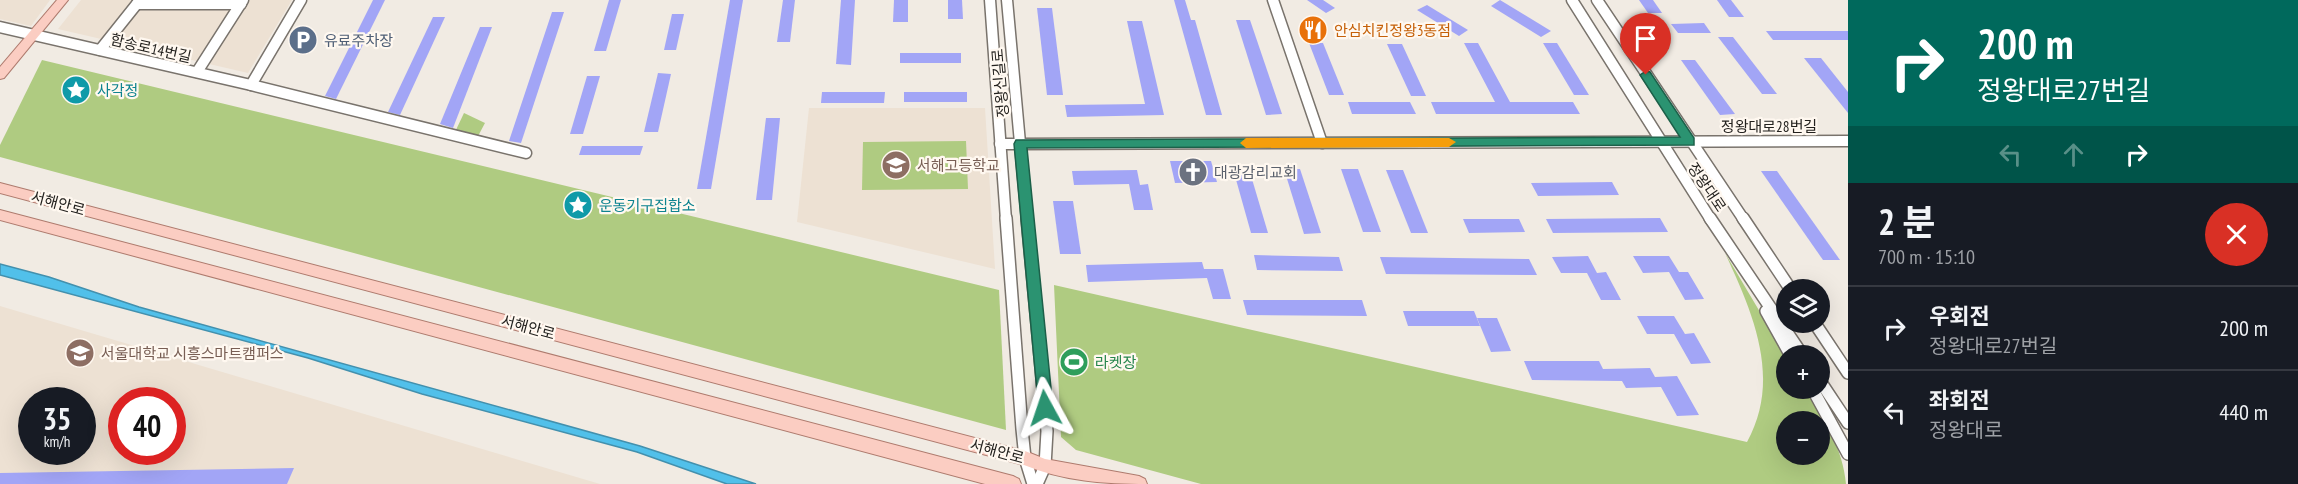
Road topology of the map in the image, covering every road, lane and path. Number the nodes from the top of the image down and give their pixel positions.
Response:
1 (63, 0) edge
2 (301, 0) edge
3 (990, 0) edge
4 (1008, 0) edge
5 (1273, 0) edge
6 (1572, 0) edge
7 (1597, 0) edge
8 (138, 2) edge
9 (242, 2) edge
10 (0, 27) edge
11 (34, 35) junction
12 (100, 50) junction
13 (197, 72) junction
14 (0, 75) edge
15 (250, 85) junction
16 (1660, 141) junction
17 (1690, 141) junction
18 (1848, 141) edge
19 (1322, 143) junction
20 (1000, 144) junction
21 (1020, 144) junction
22 (526, 153) dead end
23 (0, 188) edge
24 (0, 215) edge
25 (1784, 279) edge
26 (1752, 281) junction
27 (1821, 333) edge
28 (1784, 345) edge
29 (1796, 345) edge
30 (1848, 373) edge
31 (1830, 396) edge
32 (1818, 399) edge
33 (1848, 423) edge
34 (1848, 454) edge
35 (1025, 458) junction
36 (1050, 466) junction
37 (1013, 484) edge
38 (1035, 484) edge
39 (1110, 484) edge
40 (1139, 484) edge

1 - 11 main road
2 - 15 street
3 - 20 street, 정왕신길로
4 - 21 street, 정왕신길로
5 - 19 street
6 - 16 street, 정왕대로
7 - 17 street, 정왕대로
8 - 9 street
8 - 12 street, 함송로14번길
9 - 13 street, 함송로14번길
10 - 11 street, 함송로14번길
11 - 12 street, 함송로14번길
11 - 14 main road
12 - 13 street, 함송로14번길
13 - 15 street, 함송로14번길
15 - 22 street, 함송로14번길
16 - 17 street, 정왕대로28번길
16 - 19 street, 정왕대로28번길
16 - 26 street, 정왕대로
17 - 18 street, 정왕대로28번길
17 - 25 street, 정왕대로
19 - 21 street, 정왕대로28번길
20 - 21 street, 정왕대로28번길
20 - 35 street, 정왕신길로
21 - 36 street, 정왕신길로
23 - 35 main road, 서해안로
24 - 37 main road, 서해안로
26 - 28 street
26 - 29 street, 정왕대로
27 - 30 street
31 - 33 street
32 - 34 street
35 - 36 main road, 서해안로
35 - 38 street, 정왕신길로
36 - 38 street, 정왕신길로
36 - 39 main road, 서해안로
36 - 40 main road, 서해안로

